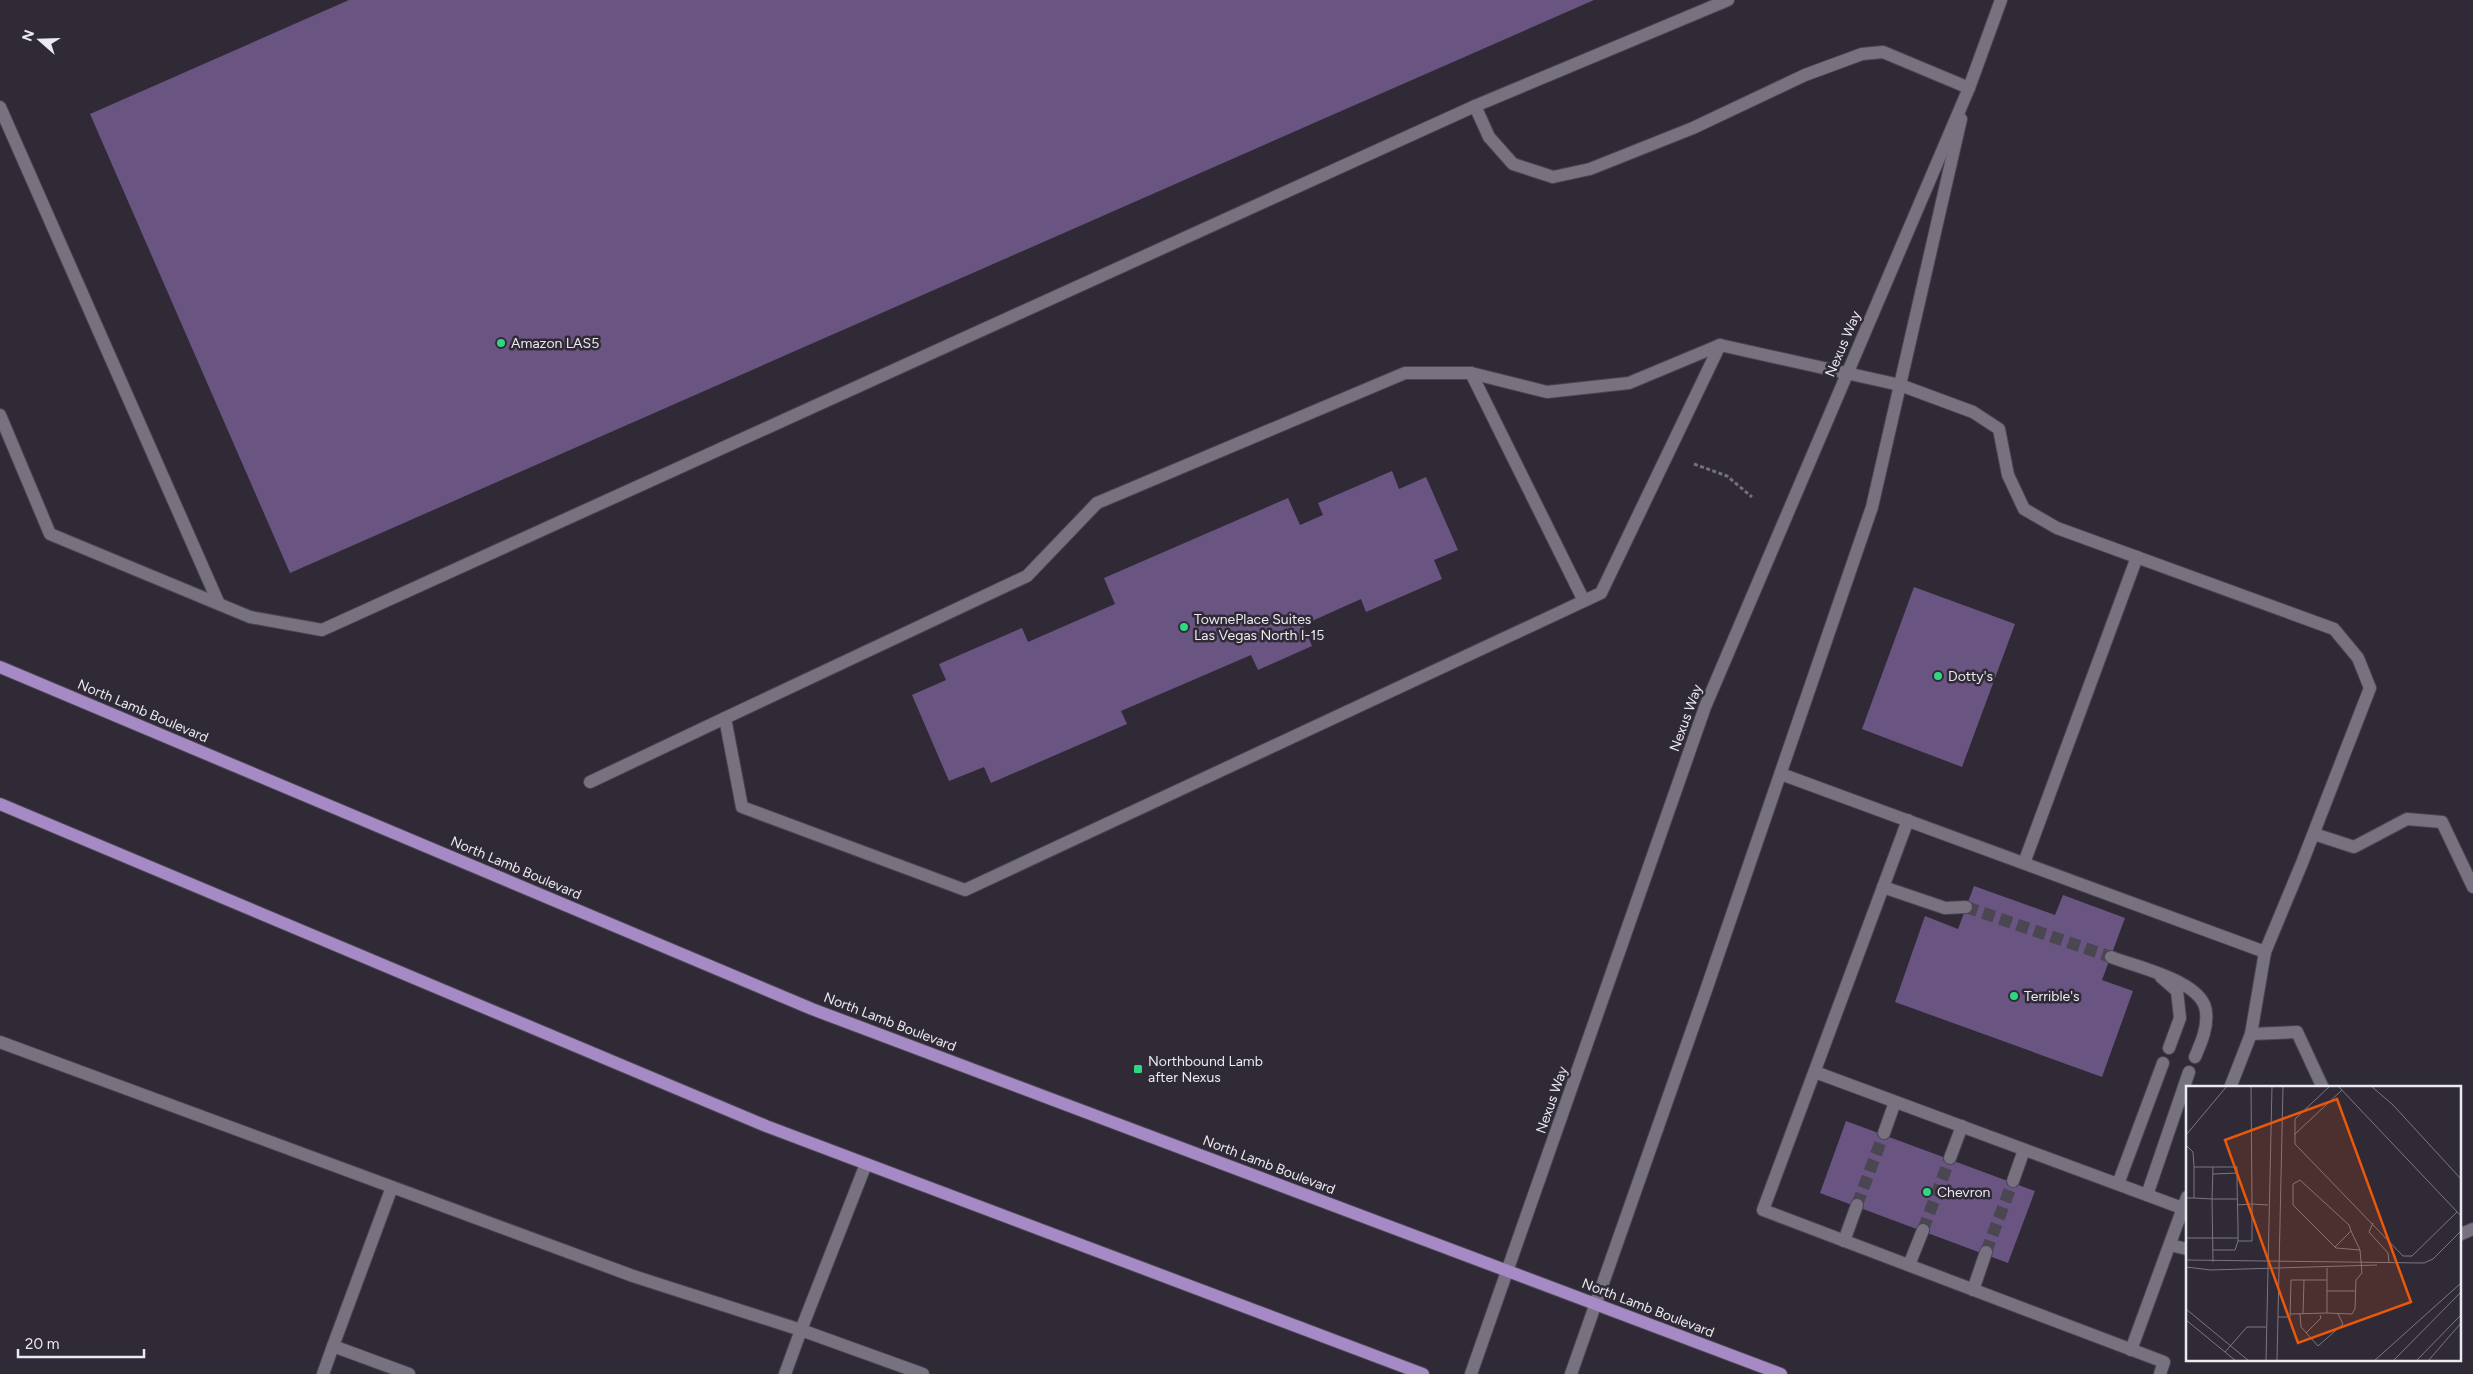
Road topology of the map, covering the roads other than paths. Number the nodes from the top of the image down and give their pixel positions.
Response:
1 (1728, 0) edge
2 (2000, 0) edge
3 (1969, 88) junction
4 (1475, 106) junction
5 (0, 107) edge
6 (1720, 344) junction
7 (1471, 373) junction
8 (1847, 374) junction
9 (1900, 385) junction
10 (0, 415) edge
11 (2137, 557) junction
12 (1584, 601) junction
13 (219, 604) junction
14 (0, 667) edge
15 (725, 718) junction
16 (1781, 774) junction
17 (590, 782) dead end
18 (0, 804) edge
19 (1908, 820) junction
20 (2314, 834) junction
21 (2024, 863) junction
22 (1883, 887) junction
23 (2473, 887) edge
24 (1966, 907) tunnel mouth
25 (2264, 952) junction
26 (2111, 958) tunnel mouth
27 (2159, 975) junction
28 (2251, 1034) junction
29 (0, 1042) edge
30 (2169, 1048) dead end
31 (2195, 1057) dead end
32 (2163, 1063) dead end
33 (1815, 1072) junction
34 (2189, 1072) dead end
35 (2231, 1086) edge
36 (2322, 1086) edge
37 (1895, 1102) junction
38 (1962, 1126) junction
39 (1884, 1134) tunnel mouth
40 (2024, 1150) junction
41 (1950, 1158) tunnel mouth
42 (866, 1164) junction
43 (2013, 1181) tunnel mouth
44 (2118, 1184) junction
45 (392, 1187) junction
46 (2147, 1195) junction
47 (2185, 1203) edge
48 (1857, 1205) tunnel mouth
49 (1923, 1230) tunnel mouth
50 (2473, 1230) edge
51 (2460, 1235) edge
52 (1844, 1241) junction
53 (2170, 1245) junction
54 (2186, 1250) edge
55 (1986, 1252) tunnel mouth
56 (1909, 1265) junction
57 (1509, 1271) junction
58 (1973, 1290) junction
59 (1595, 1304) junction
60 (801, 1330) junction
61 (333, 1346) junction
62 (2132, 1350) junction
63 (902, 1370) edge
64 (323, 1374) edge
65 (407, 1374) edge
66 (785, 1374) edge
67 (923, 1374) edge
68 (1423, 1374) edge
69 (1471, 1374) edge
70 (1571, 1374) edge
71 (1781, 1374) edge
72 (2160, 1374) edge

1 - 4 street
2 - 3 street, Nexus Way
3 - 4 street
3 - 8 street, Nexus Way
3 - 9 street, Nexus Way
4 - 13 street
5 - 13 street
6 - 7 street
6 - 8 street
6 - 12 street
7 - 12 street
7 - 15 street
8 - 9 street
8 - 57 street, Nexus Way
9 - 11 street
9 - 16 street, Nexus Way
10 - 13 street
11 - 20 street
11 - 21 street
12 - 15 street
14 - 57 main road, North Lamb Boulevard
15 - 17 street
16 - 19 street
16 - 59 street, Nexus Way
18 - 42 main road
19 - 21 street
19 - 22 street
20 - 23 street
20 - 25 street
21 - 25 street
22 - 24 street
22 - 33 street
25 - 28 street
26 - 27 street
27 - 30 street
27 - 31 street
28 - 35 street
28 - 36 street
29 - 45 street
32 - 44 street
33 - 37 street
33 - 52 street
34 - 46 street
37 - 38 street
37 - 39 street
38 - 40 street
38 - 41 street
40 - 43 street
40 - 44 street
42 - 60 street
42 - 68 main road
44 - 46 street
45 - 60 street
45 - 61 street
46 - 47 street
47 - 53 street
48 - 52 street
49 - 56 street
50 - 51 street
52 - 56 street
53 - 54 street
53 - 62 street
55 - 58 street
56 - 58 street
57 - 59 main road, North Lamb Boulevard
57 - 69 street, Nexus Way
58 - 62 street
59 - 70 street, Nexus Way
59 - 71 main road, North Lamb Boulevard
60 - 63 street
60 - 66 street
61 - 64 street
61 - 65 street
62 - 72 street
63 - 67 street

